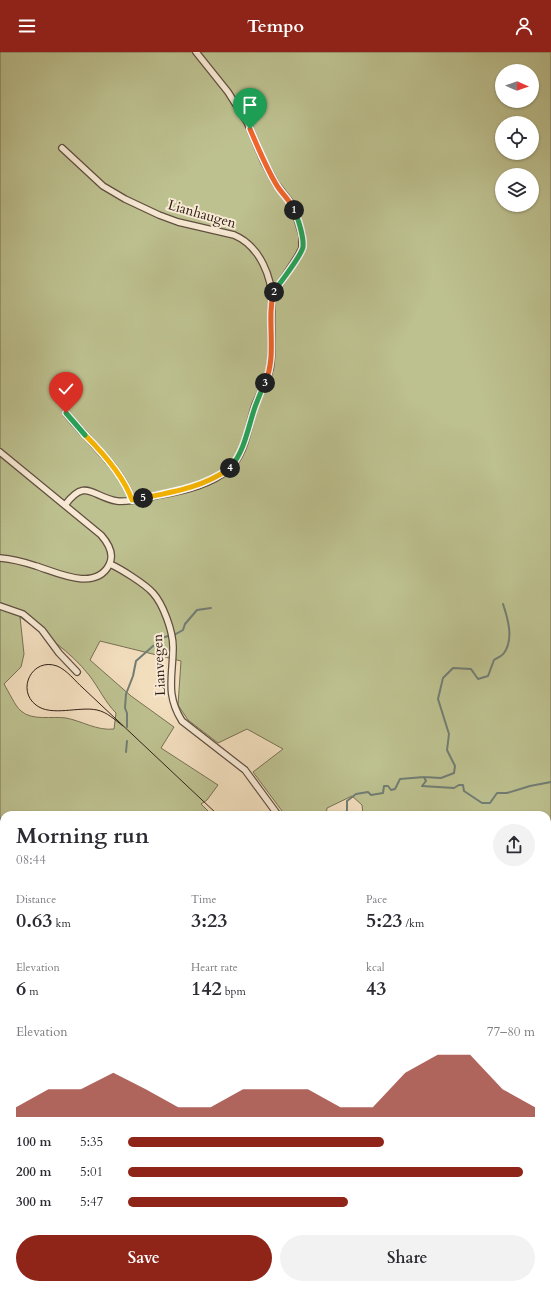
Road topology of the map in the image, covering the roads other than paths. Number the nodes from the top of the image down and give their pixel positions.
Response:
1 (196, 52) edge
2 (62, 148) dead end
3 (272, 296) junction
4 (66, 413) dead end
5 (0, 452) edge
6 (132, 500) junction
7 (64, 505) junction
8 (0, 558) edge
9 (110, 564) junction
10 (0, 606) edge
11 (77, 672) dead end
12 (275, 811) edge

1 - 3 street
2 - 3 street, Lianhaugen
3 - 6 street, Lianhaugen
4 - 6 street
5 - 7 street
6 - 7 street, Lianhaugen
7 - 9 street
8 - 9 street
9 - 12 street, Lianvegen
10 - 11 street

